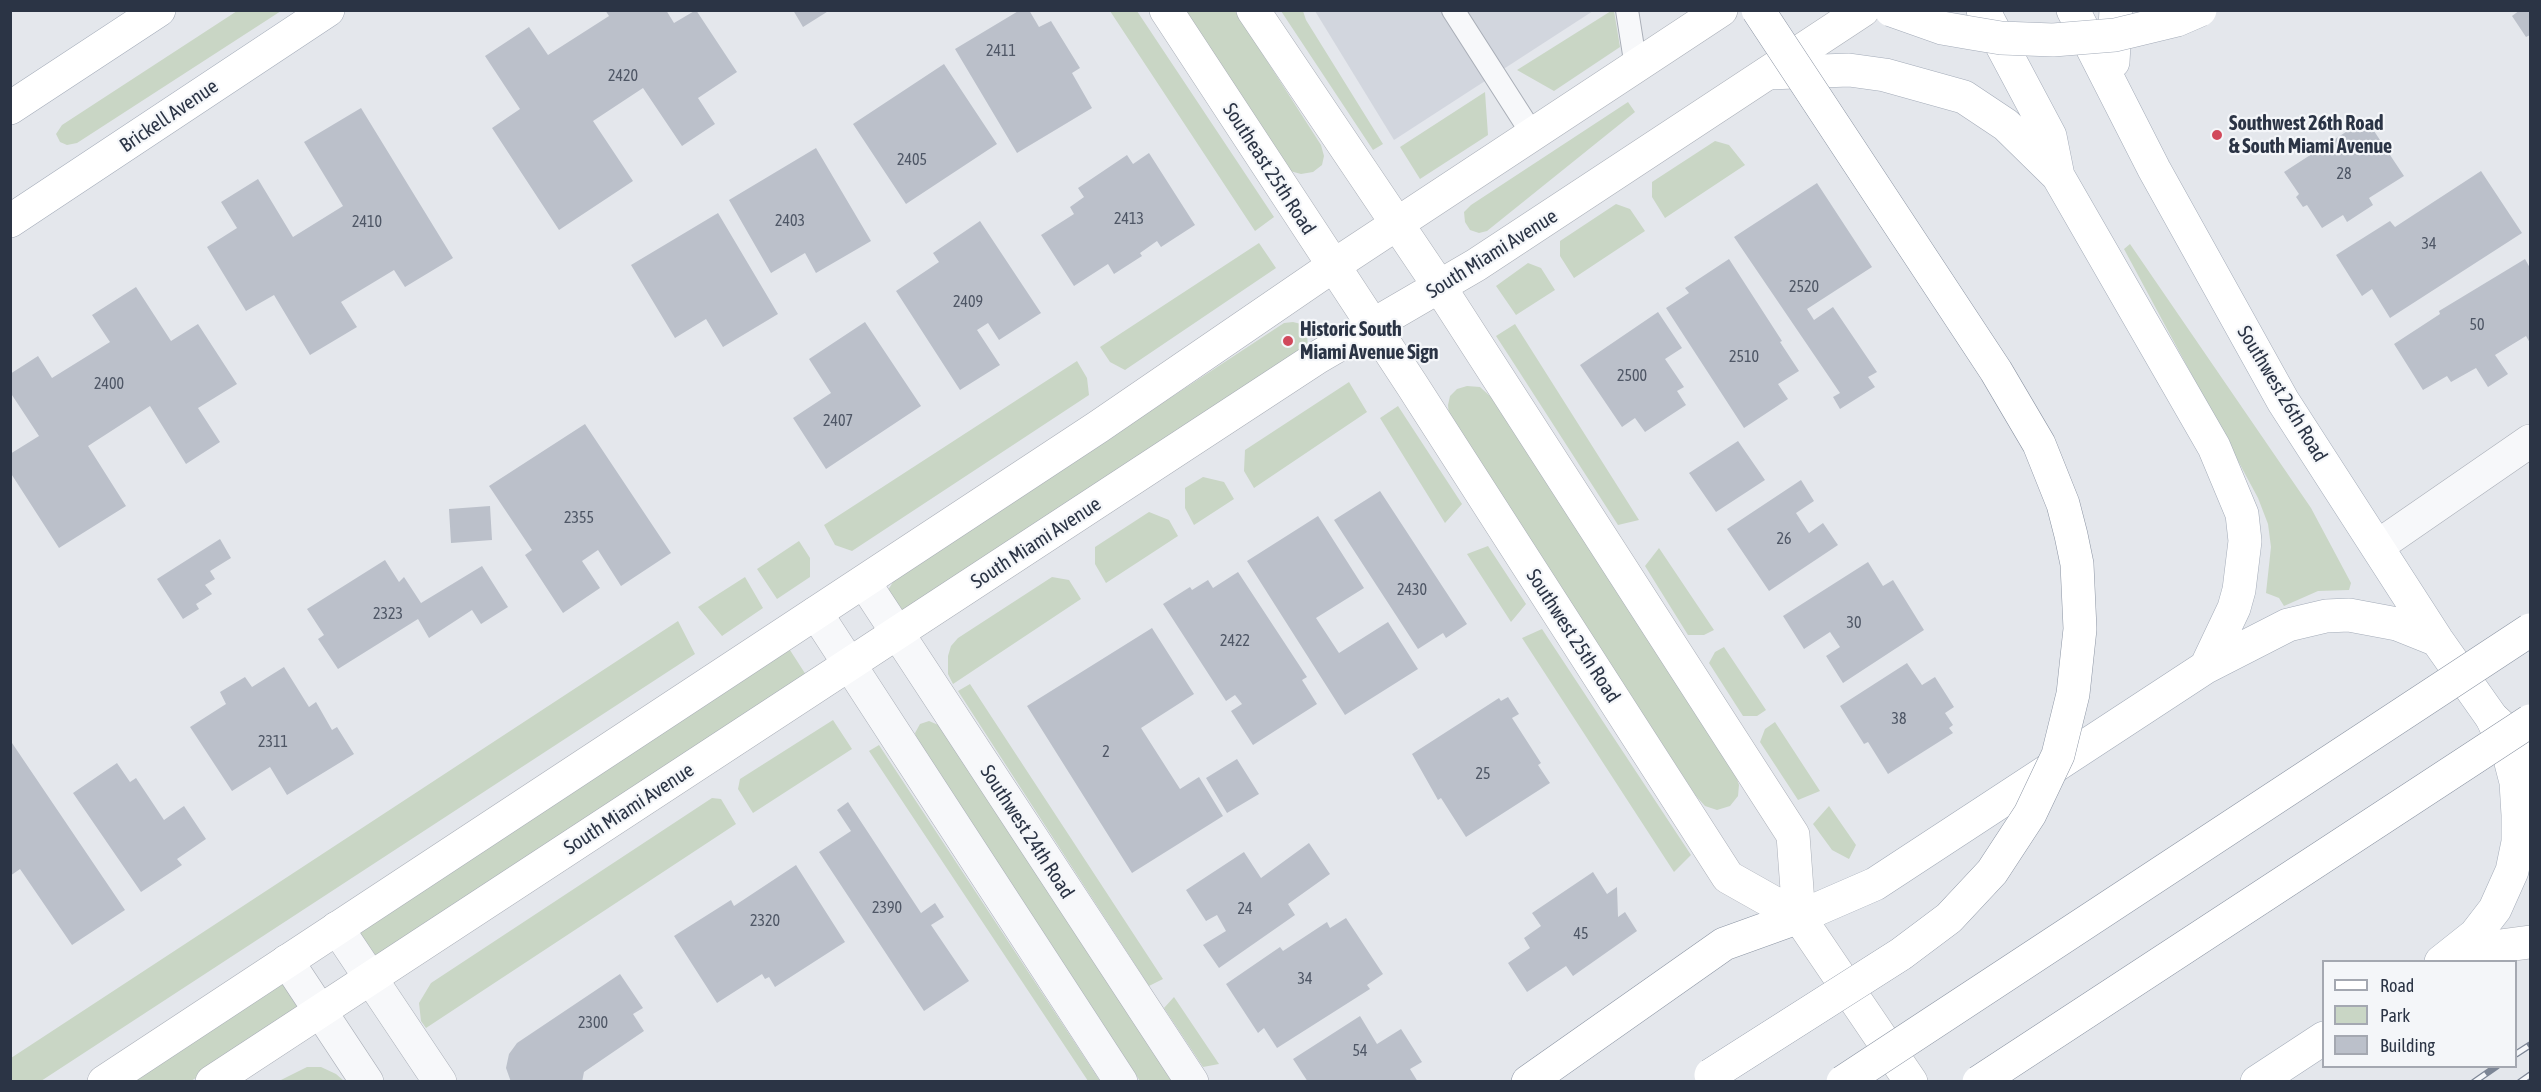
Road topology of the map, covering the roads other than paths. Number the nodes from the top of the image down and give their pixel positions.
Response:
1 (159, 10) edge
2 (328, 10) edge
3 (1166, 10) edge
4 (1253, 10) edge
5 (1453, 10) edge
6 (1627, 10) edge
7 (1721, 10) edge
8 (1758, 10) edge
9 (1863, 10) edge
10 (1891, 10) edge
11 (1983, 10) edge
12 (2073, 10) edge
13 (2116, 10) edge
14 (2200, 10) edge
15 (1636, 67) junction
16 (1768, 73) junction
17 (2111, 88) junction
18 (10, 108) edge
19 (1533, 135) junction
20 (2058, 176) junction
21 (13, 214) edge
22 (1397, 225) junction
23 (1333, 266) junction
24 (1439, 286) junction
25 (1372, 327) junction
26 (2530, 441) edge
27 (2378, 546) junction
28 (864, 582) junction
29 (816, 613) junction
30 (2530, 630) edge
31 (897, 633) junction
32 (2437, 640) junction
33 (849, 665) junction
34 (2206, 668) junction
35 (2492, 718) junction
36 (2530, 721) edge
37 (2530, 752) edge
38 (1799, 917) junction
39 (337, 928) junction
40 (2530, 942) edge
41 (2448, 957) edge
42 (287, 961) junction
43 (371, 977) junction
44 (321, 1010) junction
45 (2322, 1039) edge
46 (1706, 1078) edge
47 (104, 1082) edge
48 (212, 1082) edge
49 (367, 1082) edge
50 (440, 1082) edge
51 (1121, 1082) edge
52 (1192, 1082) edge
53 (1528, 1082) edge
54 (1843, 1082) edge
55 (1911, 1082) edge
56 (1979, 1082) edge
57 (2257, 1082) edge

1 - 18 main road
2 - 21 main road, Brickell Avenue
3 - 23 main road, Southeast 25th Road
4 - 22 main road
5 - 19 lane
6 - 15 lane
7 - 15 main road
8 - 46 main road, bridge
9 - 16 main road, South Miami Avenue
10 - 14 main road, bridge
11 - 20 main road
12 - 17 main road, Southwest 26th Road
13 - 17 main road
15 - 19 main road
16 - 20 main road
16 - 24 main road, South Miami Avenue
17 - 27 main road, Southwest 26th Road
19 - 22 main road
20 - 34 main road
22 - 23 main road
22 - 24 main road
23 - 25 main road, Southeast 25th Road
23 - 28 main road
24 - 25 main road, South Miami Avenue
24 - 38 main road, Southwest 25th Road
25 - 31 main road, South Miami Avenue
25 - 38 main road, Southwest 25th Road
26 - 27 street
27 - 32 main road, Southwest 26th Road
28 - 29 main road
28 - 31 street, Southwest 24th Road
29 - 33 street
29 - 39 main road
30 - 54 main road, bridge
31 - 33 main road, South Miami Avenue
31 - 52 street, Southwest 24th Road
32 - 34 main road
32 - 35 main road, Southwest 26th Road
33 - 43 main road, South Miami Avenue
33 - 51 street
34 - 38 main road
35 - 37 main road, Southwest 26th Road
35 - 41 main road
36 - 56 main road, bridge
38 - 53 main road
38 - 55 main road, Southwest 25th Road
39 - 42 main road
39 - 43 street
40 - 41 main road
42 - 44 street
42 - 47 main road
43 - 44 main road, South Miami Avenue
43 - 50 street
44 - 48 main road, South Miami Avenue
44 - 49 street
45 - 57 main road

